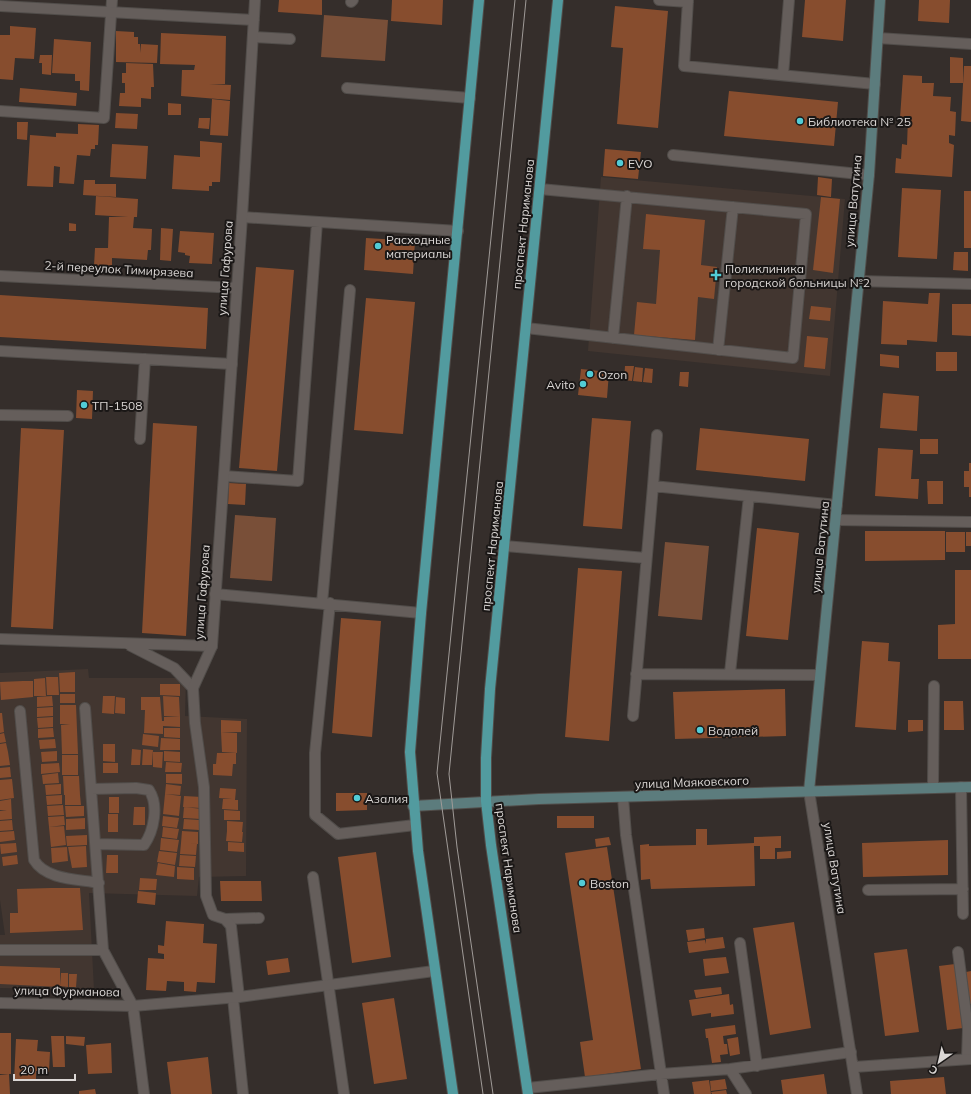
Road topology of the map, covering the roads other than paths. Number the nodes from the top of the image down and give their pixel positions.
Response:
1 (112, 0) edge
2 (254, 0) edge
3 (479, 0) edge
4 (558, 0) edge
5 (659, 0) edge
6 (789, 0) edge
7 (880, 0) edge
8 (688, 1) edge
9 (0, 6) edge
10 (112, 12) junction
11 (254, 20) junction
12 (253, 37) junction
13 (878, 38) junction
14 (290, 39) dead end
15 (971, 44) edge
16 (783, 75) junction
17 (875, 84) junction
18 (347, 88) dead end
19 (470, 98) junction
20 (0, 112) edge
21 (673, 155) dead end
22 (869, 175) junction
23 (540, 189) junction
24 (627, 196) junction
25 (733, 207) junction
26 (242, 217) junction
27 (317, 222) junction
28 (458, 231) junction
29 (0, 276) edge
30 (859, 281) junction
31 (971, 284) edge
32 (237, 288) junction
33 (350, 290) dead end
34 (526, 328) junction
35 (613, 338) junction
36 (718, 350) junction
37 (0, 351) edge
38 (145, 359) junction
39 (232, 364) junction
40 (0, 415) edge
41 (68, 416) dead end
42 (657, 435) dead end
43 (140, 439) dead end
44 (224, 476) junction
45 (653, 486) junction
46 (749, 496) junction
47 (837, 505) junction
48 (836, 520) junction
49 (971, 522) edge
50 (505, 546) junction
51 (646, 558) junction
52 (215, 594) junction
53 (326, 603) junction
54 (422, 613) junction
55 (0, 640) edge
56 (127, 644) junction
57 (212, 646) junction
58 (730, 673) junction
59 (636, 674) junction
60 (820, 675) junction
61 (934, 686) dead end
62 (193, 688) junction
63 (84, 708) dead end
64 (20, 711) dead end
65 (633, 716) dead end
66 (933, 787) junction
67 (966, 787) edge
68 (91, 788) junction
69 (809, 791) junction
70 (623, 797) junction
71 (486, 801) junction
72 (413, 806) junction
73 (415, 825) junction
74 (96, 844) junction
75 (313, 877) dead end
76 (99, 883) junction
77 (963, 889) junction
78 (868, 890) dead end
79 (963, 914) dead end
80 (259, 918) dead end
81 (225, 919) junction
82 (740, 943) dead end
83 (0, 950) edge
84 (103, 950) junction
85 (958, 952) dead end
86 (434, 971) junction
87 (328, 986) junction
88 (236, 998) junction
89 (0, 1003) edge
90 (133, 1006) junction
91 (851, 1052) junction
92 (969, 1059) edge
93 (757, 1066) junction
94 (854, 1066) junction
95 (730, 1069) junction
96 (661, 1074) junction
97 (528, 1091) edge
98 (144, 1094) edge
99 (244, 1094) edge
100 (344, 1094) edge
101 (453, 1094) edge
102 (664, 1094) edge
103 (746, 1094) edge
104 (857, 1094) edge

1 - 10 street
2 - 11 street, улица Гафурова
3 - 19 main road
4 - 23 main road, проспект Нариманова
5 - 8 street
6 - 16 street
7 - 13 street, улица Ватутина
8 - 16 street
9 - 10 street
10 - 11 street
10 - 20 street
11 - 12 street, улица Гафурова
12 - 14 street
12 - 26 street, улица Гафурова
13 - 15 street
13 - 17 street, улица Ватутина
16 - 17 street
17 - 22 street, улица Ватутина
18 - 19 street
19 - 28 main road
21 - 22 street
22 - 30 street, улица Ватутина
23 - 24 street
23 - 34 main road, проспект Нариманова
24 - 25 street
24 - 35 street
25 - 36 street
25 - 36 street
26 - 27 street
26 - 32 street, улица Гафурова
27 - 28 street
27 - 44 street
28 - 54 main road
29 - 32 street, 2-й переулок Тимирязева
30 - 31 street
30 - 47 street, улица Ватутина
32 - 39 street, улица Гафурова
33 - 53 street
34 - 35 street
34 - 50 main road, проспект Нариманова
35 - 36 street
37 - 38 street
38 - 39 street
38 - 43 street
39 - 44 street, улица Гафурова
40 - 41 street
42 - 45 street
44 - 52 street, улица Гафурова
45 - 46 street
45 - 51 street
46 - 47 street
46 - 58 street
47 - 48 street, улица Ватутина
48 - 49 street
48 - 60 street, улица Ватутина
50 - 51 street
50 - 71 main road, проспект Нариманова
51 - 59 street
52 - 53 street
52 - 57 street, улица Гафурова
53 - 54 street
53 - 73 street
54 - 72 main road
55 - 56 street
56 - 57 street
56 - 62 street
57 - 62 street, улица Гафурова
58 - 59 street
58 - 60 street
59 - 65 street
60 - 69 street, улица Ватутина
61 - 66 street
62 - 81 street, улица Гафурова
63 - 68 street
64 - 76 street
66 - 67 street, улица Маяковского
66 - 69 street, улица Маяковского
67 - 77 street
68 - 74 street
68 - 74 street
69 - 70 street, улица Маяковского
69 - 91 street, улица Ватутина
70 - 71 street, улица Маяковского
70 - 96 street
71 - 72 street, улица Маяковского
71 - 97 main road, проспект Нариманова
72 - 73 main road
73 - 86 main road
74 - 76 street
75 - 87 street
76 - 84 street
77 - 78 street
77 - 79 street
80 - 81 street
81 - 88 street
82 - 93 street
83 - 84 street
84 - 90 street
85 - 92 street
86 - 87 street
86 - 101 main road
87 - 88 street
87 - 100 street
88 - 90 street
88 - 99 street
89 - 90 street, улица Фурманова
90 - 98 street
91 - 93 street
91 - 94 street, улица Ватутина
92 - 94 street
93 - 95 street
94 - 104 street, улица Ватутина
95 - 96 street
95 - 103 street
96 - 97 street
96 - 102 street

